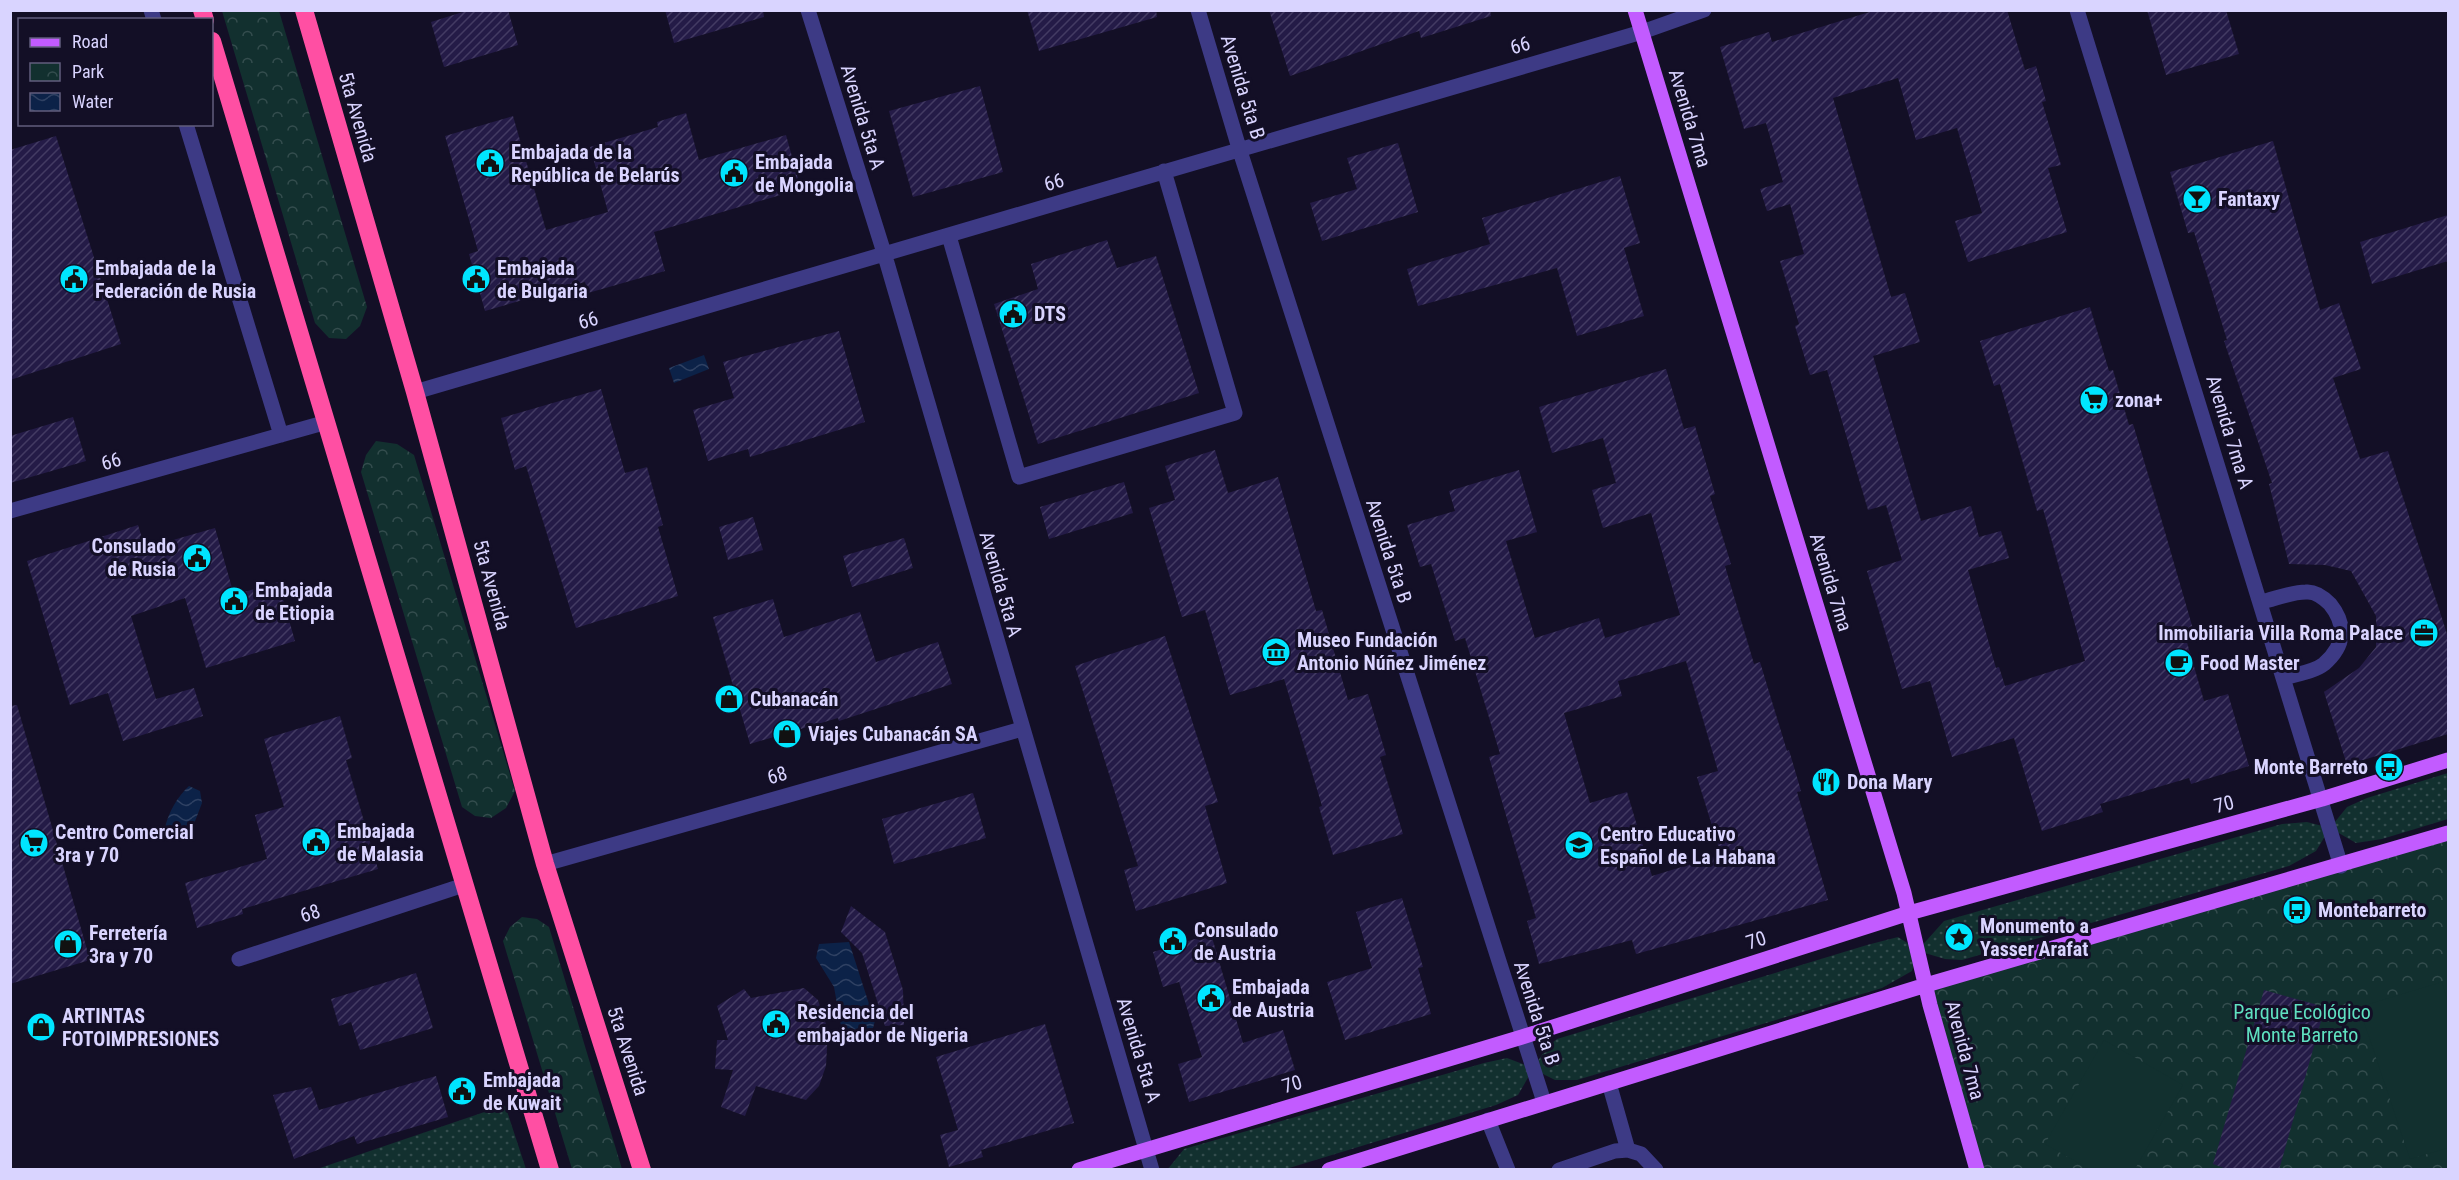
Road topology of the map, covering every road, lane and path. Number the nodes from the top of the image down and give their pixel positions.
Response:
1 (304, 10) edge
2 (808, 10) edge
3 (1198, 10) edge
4 (1635, 10) edge
5 (1704, 10) edge
6 (2077, 10) edge
7 (1642, 32) junction
8 (213, 44) edge
9 (187, 126) edge
10 (1239, 148) junction
11 (1164, 171) junction
12 (949, 236) junction
13 (885, 256) junction
14 (415, 392) junction
15 (327, 422) junction
16 (281, 435) junction
17 (10, 511) edge
18 (2261, 602) junction
19 (2284, 678) junction
20 (1022, 729) junction
21 (2448, 760) edge
22 (2322, 799) junction
23 (2448, 833) edge
24 (545, 864) junction
25 (2341, 866) junction
26 (464, 885) junction
27 (1908, 913) junction
28 (239, 959) dead end
29 (1926, 985) junction
30 (1522, 1036) junction
31 (1609, 1083) junction
32 (1544, 1102) junction
33 (1488, 1120) junction
34 (1147, 1150) junction
35 (1628, 1150) junction
36 (550, 1170) edge
37 (642, 1170) edge
38 (1079, 1170) edge
39 (1152, 1170) edge
40 (1329, 1170) edge
41 (1508, 1170) edge
42 (1559, 1170) edge
43 (1656, 1170) edge
44 (1977, 1170) edge

1 - 14 highway, 5ta Avenida
2 - 13 street, Avenida 5ta A
3 - 10 street, Avenida 5ta B
4 - 7 main road, Avenida 7ma
5 - 7 street, 66
6 - 18 street, Avenida 7ma A
7 - 10 street, 66
7 - 27 main road, Avenida 7ma
8 - 15 highway
9 - 16 street
10 - 11 street, 66
10 - 30 street, Avenida 5ta B
11 - 12 street, 66
11 - 12 street
12 - 13 street, 66
13 - 14 street, 66
13 - 20 street, Avenida 5ta A
14 - 24 highway, 5ta Avenida
15 - 16 street, 66
15 - 26 highway
16 - 17 street, 66
18 - 19 street, Avenida 7ma A
18 - 19 street
19 - 22 street, Avenida 7ma A
20 - 24 street, 68
20 - 34 street, Avenida 5ta A
21 - 22 main road, 70
22 - 25 street, Avenida 7ma A
22 - 27 main road, 70
23 - 25 main road
24 - 37 highway, 5ta Avenida
25 - 29 main road
26 - 28 street, 68
26 - 36 highway
27 - 29 main road, Avenida 7ma
27 - 30 main road, 70
29 - 31 main road
29 - 44 main road, Avenida 7ma
30 - 32 street, Avenida 5ta B
30 - 34 main road, 70
31 - 32 main road
31 - 35 street
32 - 33 main road
33 - 40 main road
33 - 41 street
34 - 38 main road, 70
34 - 39 street, Avenida 5ta A
35 - 42 street
35 - 43 street

